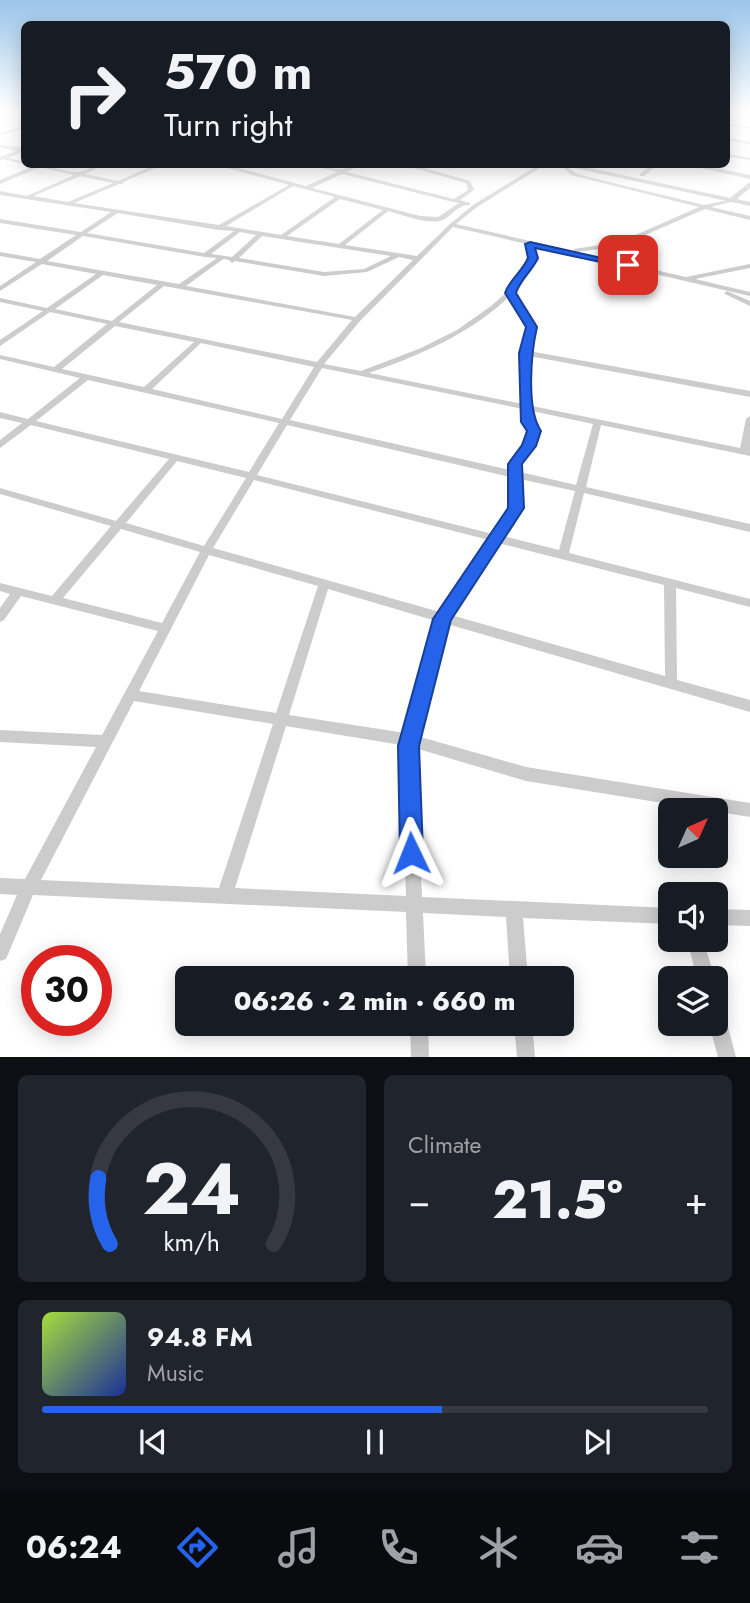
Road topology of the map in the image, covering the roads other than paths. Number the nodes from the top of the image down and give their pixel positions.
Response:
1 (35, 168) edge
2 (55, 168) edge
3 (94, 168) edge
4 (154, 168) edge
5 (229, 168) edge
6 (327, 168) edge
7 (351, 168) edge
8 (416, 168) edge
9 (537, 168) edge
10 (564, 168) edge
11 (574, 168) edge
12 (651, 168) edge
13 (705, 168) edge
14 (343, 172) junction
15 (81, 174) junction
16 (642, 175) dead end
17 (750, 177) edge
18 (0, 182) edge
19 (121, 183) junction
20 (750, 184) edge
21 (291, 186) junction
22 (305, 189) junction
23 (0, 194) edge
24 (27, 197) junction
25 (338, 198) junction
26 (455, 201) junction
27 (732, 201) junction
28 (69, 203) junction
29 (750, 204) edge
30 (469, 205) junction
31 (698, 207) junction
32 (386, 210) junction
33 (117, 211) junction
34 (750, 218) edge
35 (0, 221) edge
36 (452, 225) junction
37 (219, 228) junction
38 (238, 231) junction
39 (82, 234) junction
40 (260, 234) junction
41 (282, 237) junction
42 (530, 244) junction
43 (340, 246) junction
44 (549, 249) junction
45 (0, 254) edge
46 (205, 255) junction
47 (398, 256) junction
48 (416, 258) junction
49 (220, 259) junction
50 (232, 261) junction
51 (43, 262) junction
52 (750, 266) edge
53 (103, 272) junction
54 (684, 279) junction
55 (163, 283) junction
56 (181, 286) junction
57 (712, 286) junction
58 (0, 289) edge
59 (510, 293) junction
60 (750, 294) edge
61 (0, 300) edge
62 (750, 304) edge
63 (49, 310) junction
64 (357, 319) junction
65 (114, 323) junction
66 (200, 340) junction
67 (0, 344) edge
68 (525, 353) junction
69 (0, 357) edge
70 (320, 364) junction
71 (56, 369) junction
72 (361, 373) junction
73 (88, 376) junction
74 (147, 389) junction
75 (750, 394) edge
76 (528, 407) junction
77 (0, 415) edge
78 (750, 419) edge
79 (284, 421) junction
80 (598, 421) junction
81 (28, 422) junction
82 (0, 445) edge
83 (747, 452) edge
84 (175, 458) junction
85 (515, 474) junction
86 (251, 475) junction
87 (582, 489) junction
88 (0, 491) edge
89 (118, 525) junction
90 (750, 528) edge
91 (497, 538) junction
92 (206, 551) junction
93 (563, 555) junction
94 (670, 582) junction
95 (324, 585) junction
96 (0, 587) edge
97 (18, 592) junction
98 (54, 601) junction
99 (750, 603) edge
100 (0, 617) edge
101 (442, 619) junction
102 (164, 628) junction
103 (671, 684) junction
104 (130, 695) junction
105 (750, 706) edge
106 (281, 719) junction
107 (0, 736) edge
108 (410, 740) junction
109 (107, 741) junction
110 (750, 810) edge
111 (0, 886) edge
112 (29, 887) junction
113 (223, 897) junction
114 (413, 906) junction
115 (514, 910) junction
116 (658, 916) edge
117 (728, 917) edge
118 (750, 918) edge
119 (0, 953) edge
120 (416, 966) edge
121 (518, 966) edge
122 (419, 1036) edge
123 (524, 1036) edge
124 (721, 1036) edge
125 (420, 1057) edge
126 (526, 1057) edge
127 (727, 1057) edge

1 - 18 street
2 - 15 street
3 - 15 street
4 - 19 street
5 - 21 street
6 - 14 street
7 - 14 street
8 - 26 street
9 - 30 street
10 - 31 street
11 - 27 street
12 - 16 street
13 - 17 street
14 - 22 street
14 - 26 street
15 - 19 street
15 - 24 street
19 - 28 street
20 - 27 street
21 - 22 street
21 - 37 street
22 - 25 street
23 - 24 street
24 - 28 street
25 - 32 street
25 - 41 street
26 - 30 street
27 - 29 street
27 - 31 street
28 - 33 street
30 - 32 street
30 - 36 street
31 - 34 street
31 - 44 street
32 - 43 street
33 - 37 street
33 - 39 street
35 - 39 street
36 - 42 street
36 - 48 street
37 - 38 street
38 - 40 street
38 - 46 street
39 - 46 street
39 - 51 street
40 - 41 street
40 - 50 street
41 - 43 street
42 - 44 street
42 - 59 street
43 - 47 street
44 - 54 street
45 - 51 street
46 - 49 street
47 - 48 street
47 - 50 street
48 - 64 street
49 - 50 street
49 - 56 street
51 - 53 street
51 - 58 street
52 - 54 street
53 - 55 street
53 - 63 street
54 - 57 street
55 - 56 street
55 - 65 street
56 - 64 street
57 - 60 street
57 - 62 street
59 - 68 street
59 - 72 street
61 - 63 street
63 - 65 street
63 - 67 street
64 - 70 street
65 - 66 street
65 - 71 street
66 - 70 street
66 - 74 street
68 - 75 street
68 - 76 street
69 - 71 street
70 - 72 street
70 - 79 street
71 - 73 street
72 - 76 street
73 - 74 street
73 - 81 street
74 - 79 street
76 - 80 street
76 - 85 street
77 - 81 street
78 - 83 street
79 - 85 street
79 - 86 street
80 - 83 street
80 - 87 street
81 - 82 street
81 - 84 street
84 - 86 street
84 - 89 street
85 - 87 street
85 - 91 street
86 - 91 street
86 - 92 street
87 - 90 street
87 - 93 street
88 - 89 street
89 - 92 street
89 - 98 street
91 - 93 street
91 - 101 street
92 - 95 street
92 - 102 street
93 - 94 street
94 - 99 street
94 - 103 street
95 - 101 street
95 - 106 street
96 - 97 street
97 - 98 street
97 - 100 street
98 - 102 street
101 - 103 street
101 - 108 street
102 - 104 street
103 - 105 street
104 - 106 street
104 - 109 street
106 - 108 street
106 - 113 street
107 - 109 street
108 - 110 street
108 - 114 street
109 - 112 street
111 - 112 street
112 - 113 street
112 - 119 street
113 - 114 street
114 - 115 street
114 - 120 street
115 - 116 street
115 - 121 street
117 - 118 street
122 - 125 street
123 - 126 street
124 - 127 street

